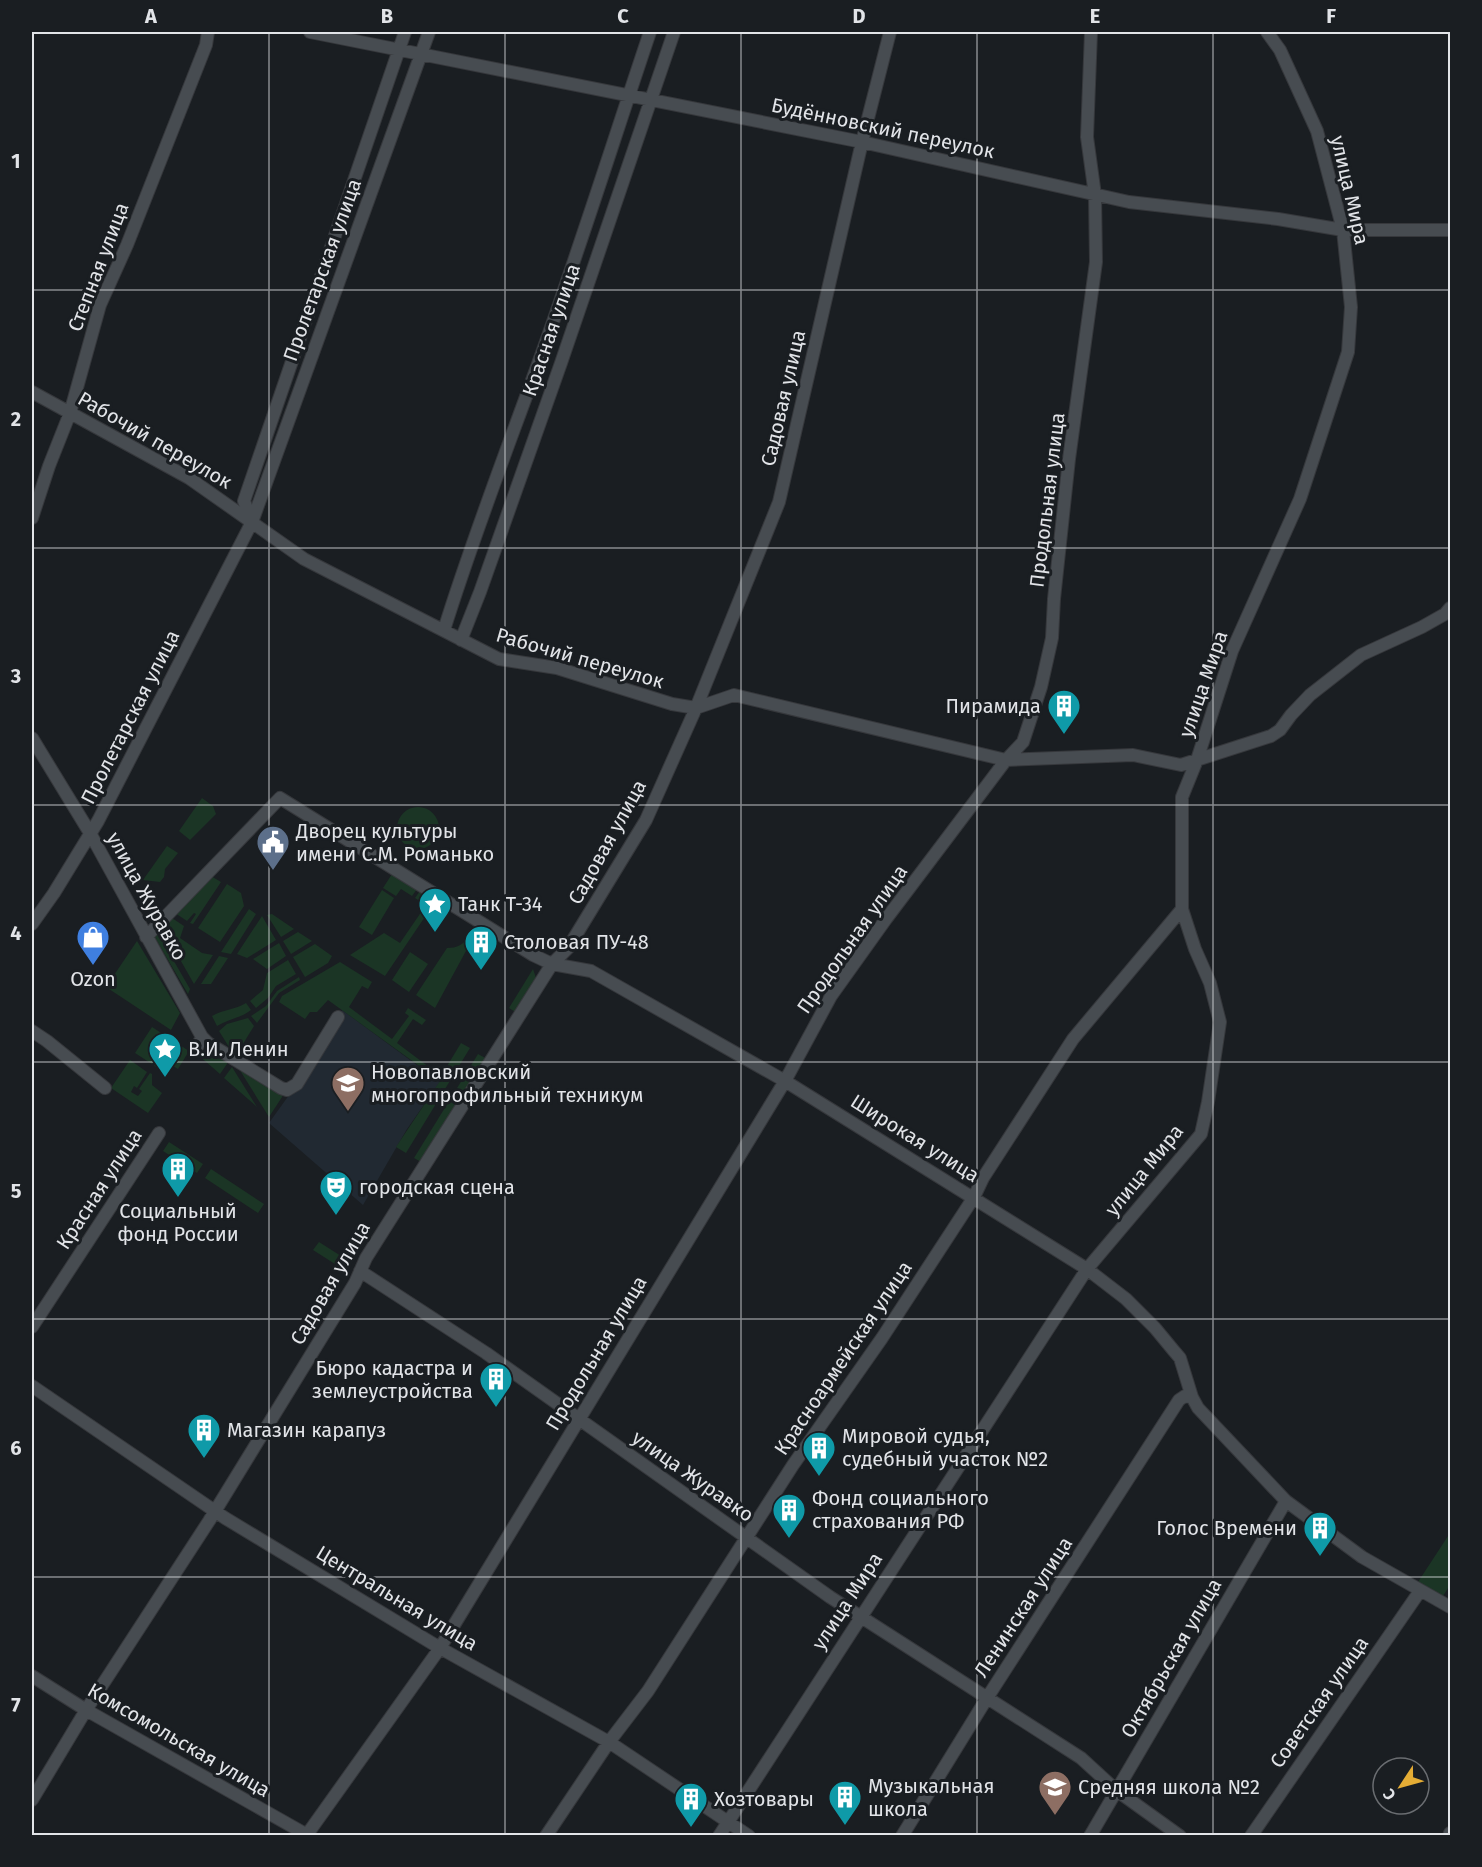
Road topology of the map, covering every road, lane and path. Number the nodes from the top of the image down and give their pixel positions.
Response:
1 (208, 32) edge
2 (310, 32) edge
3 (405, 32) edge
4 (429, 32) edge
5 (650, 32) edge
6 (674, 32) edge
7 (890, 32) edge
8 (1091, 32) edge
9 (1267, 32) edge
10 (398, 50) junction
11 (420, 55) junction
12 (629, 95) junction
13 (650, 99) junction
14 (862, 142) junction
15 (1095, 195) junction
16 (1343, 230) junction
17 (1450, 230) edge
18 (32, 392) edge
19 (70, 413) junction
20 (32, 518) edge
21 (252, 522) junction
22 (1450, 608) edge
23 (444, 630) junction
24 (461, 640) junction
25 (696, 708) junction
26 (32, 738) edge
27 (1006, 760) junction
28 (1197, 760) junction
29 (90, 833) junction
30 (1182, 909) junction
31 (32, 924) edge
32 (146, 937) junction
33 (552, 964) junction
34 (338, 1017) dead end
35 (32, 1031) edge
36 (205, 1040) junction
37 (195, 1051) dead end
38 (785, 1081) junction
39 (105, 1088) dead end
40 (159, 1133) dead end
41 (974, 1197) junction
42 (1087, 1269) junction
43 (360, 1271) junction
44 (32, 1327) edge
45 (1187, 1381) junction
46 (32, 1386) edge
47 (1192, 1397) junction
48 (1179, 1400) junction
49 (579, 1419) junction
50 (1286, 1501) junction
51 (215, 1512) junction
52 (746, 1538) junction
53 (1420, 1591) junction
54 (1450, 1607) edge
55 (861, 1616) junction
56 (440, 1648) junction
57 (32, 1676) edge
58 (987, 1698) junction
59 (86, 1710) junction
60 (609, 1742) junction
61 (1116, 1790) junction
62 (32, 1800) edge
63 (728, 1822) junction
64 (307, 1835) edge
65 (546, 1836) edge
66 (719, 1836) edge
67 (748, 1836) edge
68 (902, 1836) edge
69 (1090, 1836) edge
70 (1180, 1836) edge
71 (1251, 1836) edge

1 - 19 street, Степная улица
2 - 10 street, Будённовский переулок
3 - 10 street, Пролетарская улица
4 - 11 street, Пролетарская улица
5 - 12 street, Красная улица
6 - 13 street, Красная улица
7 - 14 street, Садовая улица
8 - 15 street, Продольная улица
9 - 16 street, улица Мира
10 - 11 street, Будённовский переулок
10 - 21 street, Пролетарская улица
11 - 12 street, Будённовский переулок
11 - 21 street, Пролетарская улица
12 - 13 street, Будённовский переулок
12 - 23 street, Красная улица
13 - 14 street, Будённовский переулок
13 - 24 street, Красная улица
14 - 15 street, Будённовский переулок
14 - 25 street, Садовая улица
15 - 16 street, Будённовский переулок
15 - 27 street, Продольная улица
16 - 17 street, Будённовский переулок
16 - 28 street, улица Мира
18 - 19 street, Рабочий переулок
19 - 20 street, Степная улица
19 - 21 street, Рабочий переулок
21 - 23 street, Рабочий переулок
21 - 29 street, Пролетарская улица
22 - 28 street, Рабочий переулок
23 - 24 street, Рабочий переулок
24 - 25 street, Рабочий переулок
25 - 27 street, Рабочий переулок
25 - 33 street, Садовая улица
26 - 29 street, улица Журавко
27 - 28 street, Рабочий переулок
27 - 38 street, Продольная улица
28 - 30 street, улица Мира
29 - 31 street, Пролетарская улица
29 - 32 street, улица Журавко
30 - 41 street, Красноармейская улица
30 - 42 street, улица Мира
32 - 33 street, Широкая улица
32 - 36 street, улица Журавко
33 - 38 street, Широкая улица
33 - 43 street, Садовая улица
34 - 36 street
35 - 39 street
36 - 37 street
38 - 41 street, Широкая улица
38 - 49 street, Продольная улица
40 - 44 street, Красная улица
41 - 42 street, Широкая улица
41 - 52 street, Красноармейская улица
42 - 45 street, Широкая улица
42 - 55 street, улица Мира
43 - 49 street, улица Журавко
43 - 51 street, Садовая улица
45 - 47 street, Широкая улица
45 - 48 street, Ленинская улица
46 - 51 street, Центральная улица
47 - 48 street
47 - 50 street, Широкая улица
48 - 58 street, Ленинская улица
49 - 52 street, улица Журавко
49 - 56 street, Продольная улица
50 - 53 street, Широкая улица
50 - 61 street, Октябрьская улица
51 - 56 street, Центральная улица
51 - 59 street, Садовая улица
52 - 55 street, улица Журавко
52 - 60 street, Красноармейская улица
53 - 54 street, Широкая улица
53 - 71 street, Советская улица
55 - 58 street, улица Журавко
55 - 63 street, улица Мира
56 - 60 street, Центральная улица
56 - 64 street, Продольная улица
57 - 59 street, Комсомольская улица
58 - 61 street, улица Журавко
58 - 68 street, Ленинская улица
59 - 62 street, Садовая улица
59 - 64 street, Комсомольская улица
60 - 63 street, Центральная улица
60 - 65 street, Красноармейская улица
61 - 69 street, Октябрьская улица
61 - 70 street, улица Журавко
63 - 66 street, улица Мира
63 - 67 street, Центральная улица

